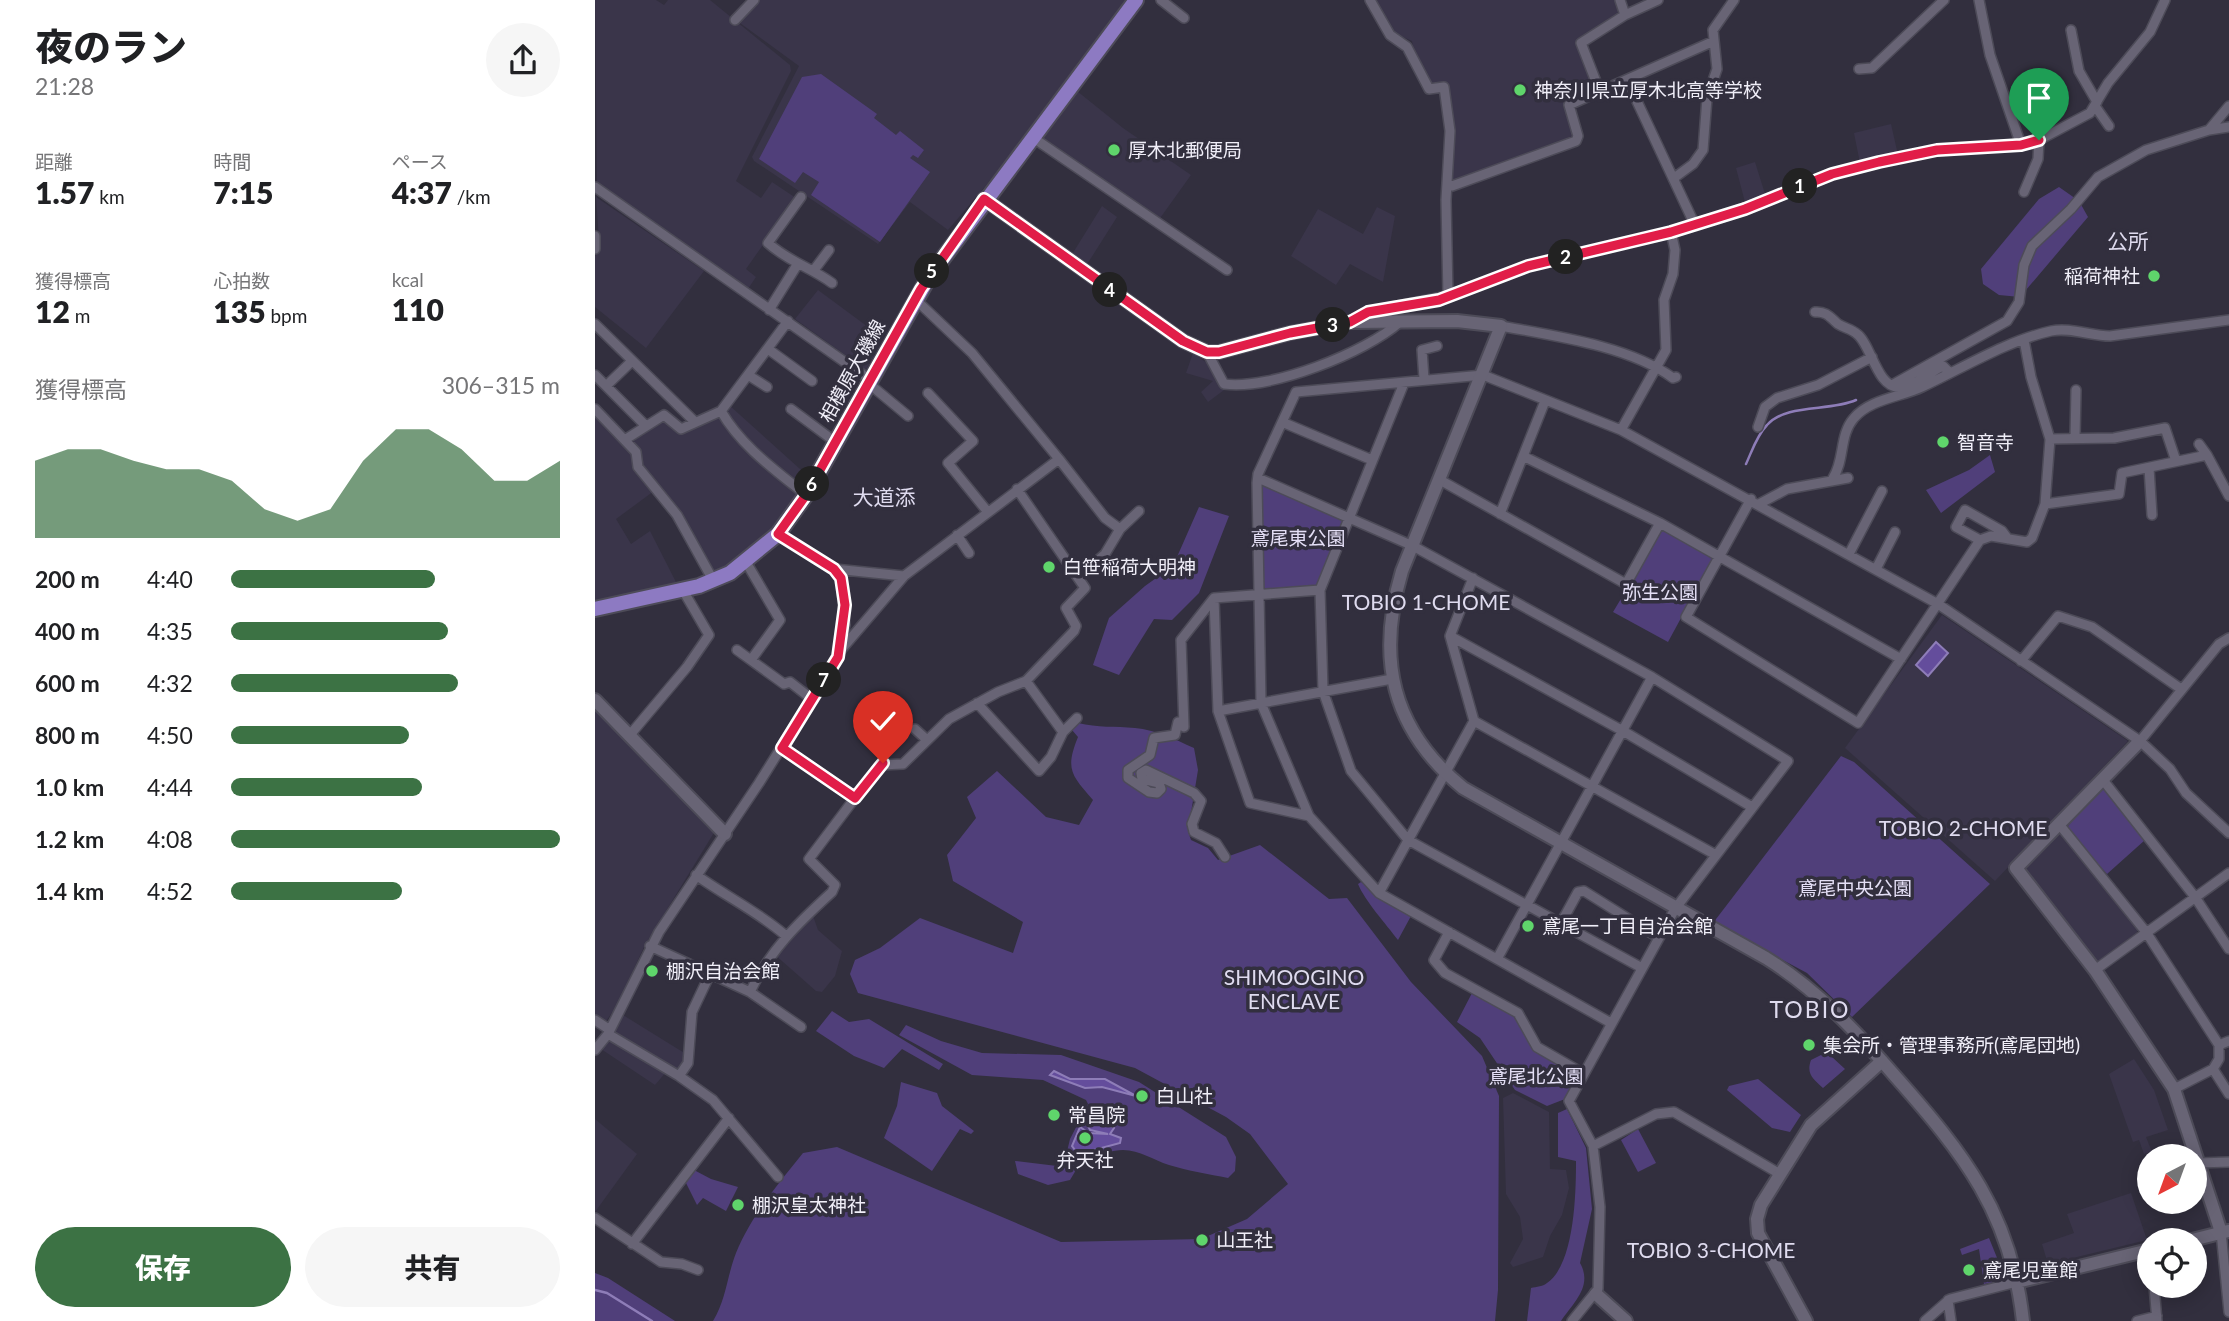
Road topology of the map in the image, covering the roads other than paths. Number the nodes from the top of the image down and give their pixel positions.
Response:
1 (754, 0) edge
2 (1136, 0) edge
3 (1161, 0) edge
4 (1370, 0) edge
5 (1619, 0) edge
6 (1658, 0) edge
7 (1734, 0) edge
8 (1944, 0) edge
9 (1979, 0) edge
10 (2165, 0) edge
11 (1625, 15) junction
12 (1184, 18) dead end
13 (735, 20) dead end
14 (2071, 30) dead end
15 (1714, 41) junction
16 (1859, 69) dead end
17 (1627, 80) junction
18 (1600, 92) junction
19 (2096, 104) junction
20 (2229, 106) edge
21 (2109, 126) dead end
22 (2229, 127) edge
23 (2209, 131) junction
24 (1032, 137) junction
25 (2039, 140) junction
26 (2021, 145) junction
27 (1674, 178) junction
28 (1448, 184) junction
29 (595, 187) edge
30 (2024, 192) dead end
31 (801, 197) dead end
32 (984, 199) junction
33 (1694, 223) junction
34 (1671, 232) junction
35 (595, 236) edge
36 (595, 249) edge
37 (829, 250) dead end
38 (793, 260) junction
39 (814, 270) junction
40 (1227, 270) dead end
41 (832, 283) dead end
42 (1448, 296) junction
43 (915, 299) junction
44 (769, 310) junction
45 (1815, 312) dead end
46 (1401, 320) junction
47 (2229, 320) edge
48 (788, 321) junction
49 (1350, 322) junction
50 (595, 324) edge
51 (1501, 326) junction
52 (2024, 340) junction
53 (1437, 346) dead end
54 (768, 349) junction
55 (1207, 352) junction
56 (1872, 357) junction
57 (632, 361) junction
58 (1657, 366) junction
59 (1950, 373) junction
60 (748, 374) junction
61 (595, 375) edge
62 (1483, 375) junction
63 (1676, 377) dead end
64 (1425, 379) junction
65 (868, 380) junction
66 (812, 381) dead end
67 (1404, 383) junction
68 (1892, 385) junction
69 (606, 386) junction
70 (767, 387) dead end
71 (2076, 390) dead end
72 (932, 394) dead end
73 (1545, 401) junction
74 (595, 409) edge
75 (791, 409) dead end
76 (721, 411) junction
77 (907, 413) dead end
78 (694, 421) junction
79 (1282, 422) junction
80 (646, 426) junction
81 (1758, 427) dead end
82 (1621, 430) junction
83 (2075, 438) junction
84 (626, 439) junction
85 (2050, 439) junction
86 (834, 441) junction
87 (2199, 444) dead end
88 (2207, 455) junction
89 (1523, 456) junction
90 (1059, 459) junction
91 (1372, 460) junction
92 (2176, 461) junction
93 (2149, 468) junction
94 (1258, 478) junction
95 (1833, 478) junction
96 (1849, 478) dead end
97 (1440, 480) junction
98 (1017, 489) junction
99 (1882, 491) dead end
100 (806, 495) junction
101 (2229, 496) edge
102 (1755, 502) junction
103 (2045, 503) junction
104 (987, 511) junction
105 (1139, 511) dead end
106 (1500, 514) junction
107 (2151, 515) dead end
108 (1350, 516) junction
109 (1660, 523) junction
110 (1120, 528) junction
111 (1895, 532) dead end
112 (778, 534) junction
113 (957, 535) junction
114 (2008, 539) junction
115 (1980, 540) junction
116 (1413, 546) junction
117 (969, 553) dead end
118 (1849, 554) junction
119 (1719, 556) junction
120 (746, 562) junction
121 (834, 569) junction
122 (1876, 569) junction
123 (904, 576) junction
124 (1079, 578) junction
125 (1473, 578) junction
126 (713, 580) junction
127 (1320, 590) junction
128 (684, 592) junction
129 (1258, 594) junction
130 (1214, 598) junction
131 (1937, 604) junction
132 (595, 609) edge
133 (1450, 636) junction
134 (2229, 640) edge
135 (737, 650) dead end
136 (840, 651) junction
137 (1901, 659) junction
138 (751, 660) junction
139 (2021, 661) junction
140 (1652, 677) junction
141 (1392, 679) junction
142 (1026, 681) junction
143 (2181, 689) junction
144 (1323, 691) junction
145 (595, 700) edge
146 (813, 700) junction
147 (977, 703) junction
148 (1261, 703) junction
149 (1218, 711) junction
150 (1077, 718) dead end
151 (1474, 721) junction
152 (915, 729) dead end
153 (1623, 731) junction
154 (1063, 732) junction
155 (629, 736) junction
156 (926, 740) junction
157 (2140, 741) junction
158 (782, 748) junction
159 (1445, 774) junction
160 (2103, 780) junction
161 (1592, 786) junction
162 (855, 798) junction
163 (1752, 807) junction
164 (1309, 816) junction
165 (2059, 824) junction
166 (2229, 833) edge
167 (725, 834) junction
168 (1408, 840) junction
169 (1561, 844) junction
170 (1716, 855) junction
171 (1225, 857) dead end
172 (2229, 873) edge
173 (696, 876) junction
174 (1378, 893) junction
175 (2195, 897) junction
176 (1527, 904) junction
177 (1675, 909) junction
178 (1561, 923) junction
179 (1449, 932) junction
180 (2146, 932) junction
181 (785, 935) junction
182 (1659, 937) junction
183 (650, 946) junction
184 (2229, 949) edge
185 (1497, 958) junction
186 (1642, 968) junction
187 (2095, 970) junction
188 (710, 974) junction
189 (750, 992) junction
190 (595, 1020) edge
191 (1611, 1023) junction
192 (801, 1027) dead end
193 (609, 1032) junction
194 (2229, 1041) edge
195 (2219, 1045) junction
196 (595, 1050) edge
197 (1882, 1061) junction
198 (2213, 1069) junction
199 (1584, 1073) junction
200 (679, 1076) junction
201 (2174, 1089) junction
202 (2229, 1094) edge
203 (729, 1118) junction
204 (2193, 1144) edge
205 (1593, 1146) junction
206 (2229, 1161) edge
207 (2207, 1162) edge
208 (1780, 1174) junction
209 (778, 1177) dead end
210 (2207, 1184) edge
211 (595, 1218) edge
212 (2225, 1231) edge
213 (2207, 1236) edge
214 (632, 1244) junction
215 (2137, 1253) edge
216 (698, 1269) dead end
217 (2017, 1282) junction
218 (1596, 1294) junction
219 (2155, 1298) edge
220 (2228, 1298) edge
221 (1948, 1300) junction
222 (2229, 1312) edge
223 (2157, 1319) edge
224 (1572, 1321) edge
225 (1626, 1321) edge
226 (1806, 1321) edge
227 (1925, 1321) edge
228 (1951, 1321) edge
229 (2023, 1321) edge
230 (2137, 1321) edge

1 - 13 street
2 - 24 main road, 相模原大磯線
3 - 12 street
4 - 28 street
5 - 11 street
6 - 11 street
7 - 15 street
8 - 16 street
9 - 26 street
10 - 19 street
11 - 18 street
14 - 19 street
15 - 17 street
15 - 27 street
17 - 18 street
17 - 27 street
18 - 28 street
19 - 21 street
19 - 25 street
20 - 23 street
22 - 23 street
23 - 68 street
24 - 32 main road, 相模原大磯線
24 - 40 street
25 - 26 street
25 - 30 street
26 - 33 street
27 - 33 street
28 - 42 street
29 - 44 street
31 - 38 street
32 - 43 main road, 相模原大磯線
32 - 55 street
33 - 34 street
34 - 42 street
34 - 58 street
35 - 36 street
37 - 39 street
38 - 39 street
38 - 44 street
39 - 41 street
42 - 49 street
43 - 65 main road, 相模原大磯線
43 - 90 street
44 - 48 street
45 - 56 street
46 - 49 street
46 - 51 street
46 - 55 street
47 - 52 street
48 - 54 street
48 - 65 street
49 - 55 street
50 - 57 street
51 - 58 street
51 - 62 street
52 - 59 street
52 - 85 street
53 - 64 street
54 - 60 street
54 - 66 street
56 - 68 street
56 - 81 street
57 - 69 street
57 - 78 street
58 - 63 street
58 - 82 street
59 - 68 street
59 - 95 street
60 - 70 street
60 - 76 street
61 - 69 street
62 - 64 street
62 - 73 street
62 - 97 street
64 - 67 street
65 - 77 street
65 - 86 main road, 相模原大磯線
67 - 79 street
67 - 91 street
69 - 80 street
71 - 83 street
72 - 104 street
73 - 82 street
73 - 89 street
74 - 84 street
75 - 86 street
76 - 78 street
76 - 100 street
78 - 80 street
79 - 91 street
79 - 94 street
80 - 84 street
82 - 102 street
83 - 85 street
83 - 92 street
84 - 126 street
85 - 103 street
86 - 100 main road, 相模原大磯線
87 - 88 street
88 - 92 street
88 - 101 street
89 - 106 street
89 - 109 street
90 - 98 street
90 - 110 street
91 - 108 street
92 - 93 street
93 - 103 street
93 - 107 street
94 - 108 street
94 - 129 street
95 - 96 street
95 - 102 street
97 - 106 street
97 - 116 street
98 - 104 street
98 - 124 street
99 - 118 street
100 - 112 main road, 相模原大磯線
102 - 118 street
102 - 119 street
103 - 114 street
104 - 113 street
105 - 110 street
106 - 109 street
108 - 116 street
108 - 127 street
109 - 119 street
110 - 124 street
111 - 122 street
112 - 120 main road, 相模原大磯線
112 - 121 street
113 - 117 street
113 - 123 street
114 - 115 street
114 - 115 street
115 - 131 street
116 - 125 street
116 - 141 street
118 - 122 street
119 - 137 street
119 - 137 street
120 - 126 main road, 相模原大磯線
120 - 138 street
121 - 123 street
121 - 136 street
122 - 131 street
123 - 136 street
124 - 142 street
125 - 133 street
125 - 140 street
126 - 128 main road, 相模原大磯線
127 - 129 street
127 - 144 street
128 - 132 main road, 相模原大磯線
128 - 155 street
129 - 130 street
129 - 148 street
130 - 149 street
130 - 171 street
131 - 137 street
131 - 139 street
133 - 151 street
133 - 153 street
134 - 143 street
135 - 138 street
136 - 146 street
138 - 146 street
139 - 143 street
139 - 157 street
140 - 153 street
140 - 163 street
141 - 144 street
141 - 159 street
142 - 147 street
142 - 154 street
143 - 157 street
144 - 148 street
144 - 168 street
145 - 155 street
146 - 158 street
147 - 154 street
147 - 156 street
148 - 149 street
148 - 164 street
149 - 164 street
150 - 154 street
151 - 159 street
151 - 161 street
152 - 156 street
153 - 161 street
153 - 163 street
155 - 167 street
156 - 162 street
157 - 160 street
157 - 166 street
158 - 162 street
158 - 167 street
159 - 168 street
159 - 169 street
160 - 165 street
160 - 175 street
161 - 169 street
161 - 170 street
162 - 181 street
163 - 170 street
164 - 174 street
165 - 180 street
165 - 187 street
167 - 173 street
168 - 174 street
168 - 176 street
169 - 176 street
169 - 177 street
170 - 177 street
172 - 175 street
173 - 181 street
173 - 183 street
174 - 179 street
175 - 180 street
175 - 184 street
176 - 178 street
176 - 185 street
177 - 182 street
177 - 197 street
178 - 182 street
178 - 186 street
179 - 185 street
179 - 199 street
180 - 187 street
180 - 195 street
181 - 189 street
182 - 186 street
183 - 188 street
183 - 193 street
185 - 191 street
186 - 191 street
187 - 201 street
188 - 189 street
188 - 200 street
189 - 192 street
190 - 193 street
191 - 199 street
193 - 196 street
193 - 200 street
194 - 195 street
195 - 198 street
197 - 208 street
197 - 217 street
198 - 201 street
198 - 202 street
199 - 205 street
200 - 203 street
201 - 204 street
203 - 209 street
203 - 214 street
205 - 208 street
205 - 218 street
206 - 207 street
208 - 226 street
210 - 212 street
211 - 214 street
212 - 213 street
212 - 220 street
214 - 216 street
215 - 217 street
217 - 221 street
217 - 229 street
218 - 224 street
218 - 225 street
219 - 223 street
220 - 222 street
221 - 227 street
221 - 228 street
223 - 230 street

